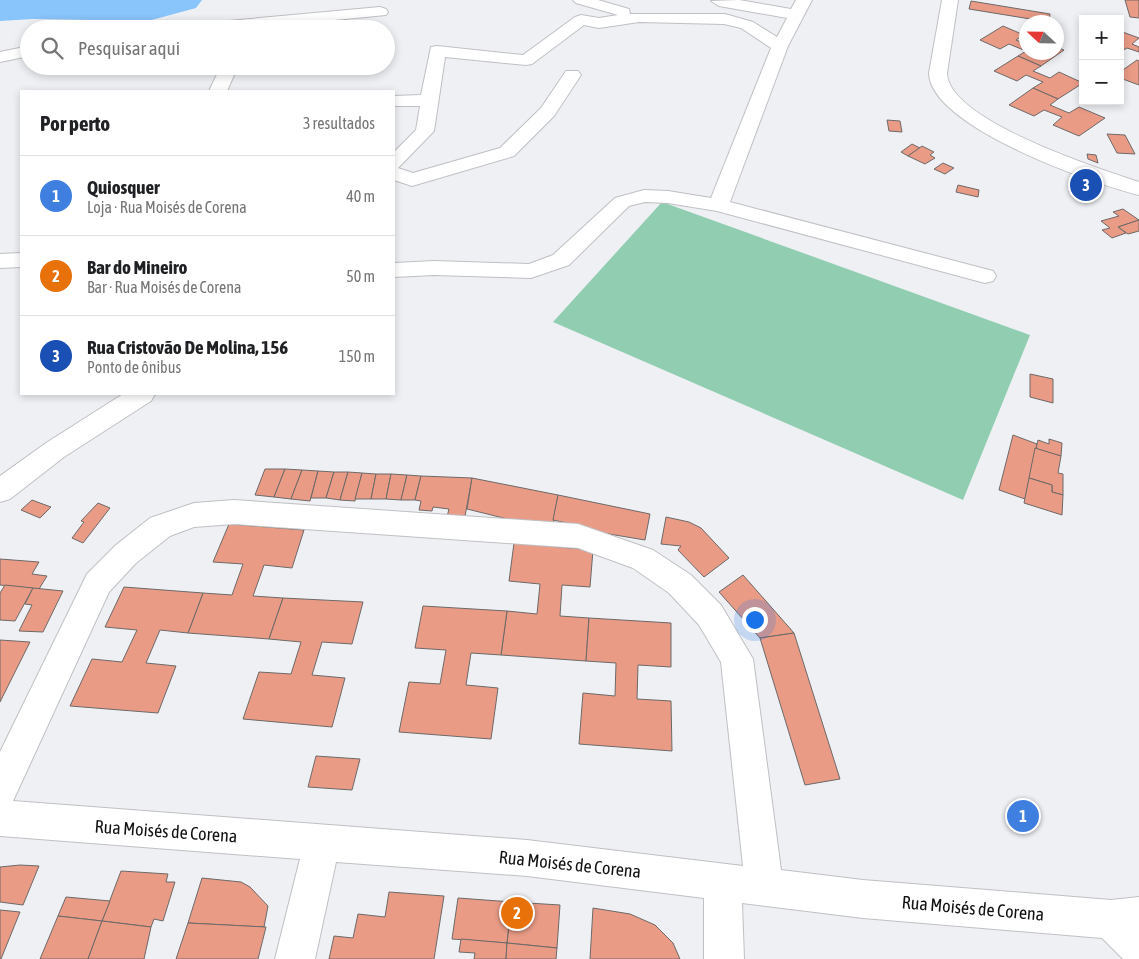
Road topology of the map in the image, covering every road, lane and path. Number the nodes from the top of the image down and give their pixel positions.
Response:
1 (581, 0) edge
2 (716, 0) edge
3 (950, 0) edge
4 (800, 7) edge
5 (380, 12) dead end
6 (638, 17) junction
7 (305, 20) edge
8 (780, 46) junction
9 (20, 54) edge
10 (0, 57) edge
11 (226, 75) edge
12 (572, 75) dead end
13 (218, 90) edge
14 (430, 100) junction
15 (395, 101) edge
16 (395, 163) edge
17 (395, 173) edge
18 (1139, 189) edge
19 (718, 205) junction
20 (20, 260) edge
21 (0, 261) edge
22 (395, 270) edge
23 (985, 276) dead end
24 (140, 395) edge
25 (0, 490) edge
26 (0, 790) edge
27 (0, 818) edge
28 (322, 842) junction
29 (723, 882) junction
30 (764, 887) junction
31 (1125, 917) edge
32 (1139, 947) edge
33 (295, 959) edge
34 (724, 959) edge

1 - 6 street
2 - 4 street
3 - 18 street
4 - 8 street
5 - 7 street
6 - 8 street
6 - 14 street
8 - 19 street
9 - 10 street
11 - 13 street
12 - 17 street
14 - 15 street
14 - 16 street
19 - 22 street
19 - 23 street
20 - 21 street
24 - 25 street
26 - 30 street
27 - 28 street, Rua Moisés de Corena
28 - 29 street, Rua Moisés de Corena
28 - 33 street
29 - 30 street, Rua Moisés de Corena
29 - 34 street
30 - 31 street, Rua Moisés de Corena
31 - 32 street

